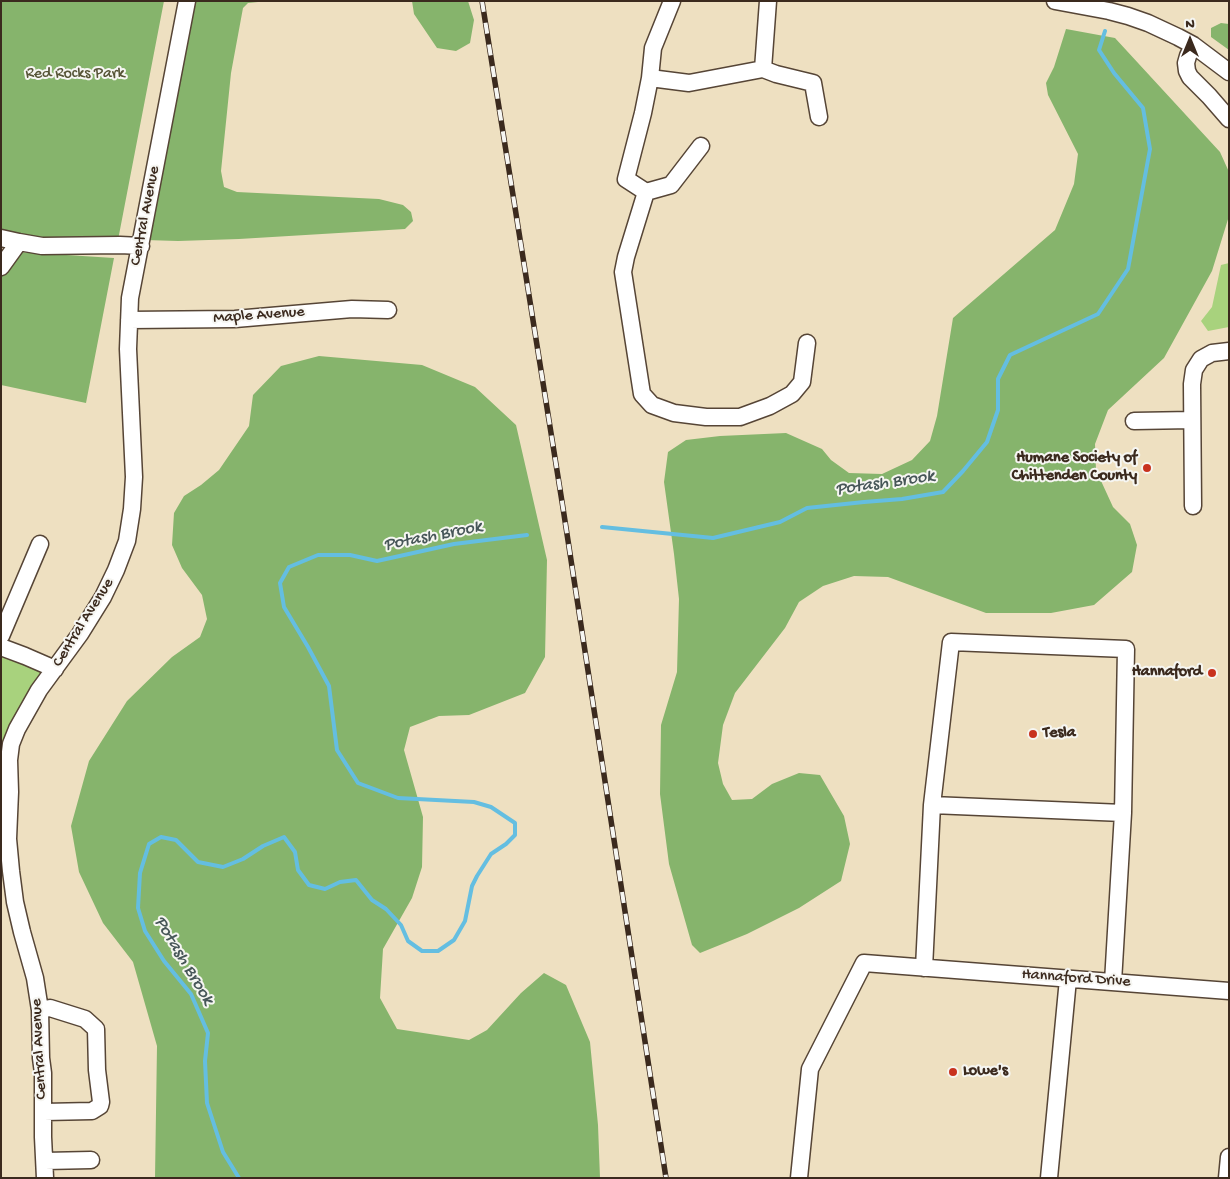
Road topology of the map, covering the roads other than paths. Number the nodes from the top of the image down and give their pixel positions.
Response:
1 (187, 1) edge
2 (672, 1) edge
3 (768, 1) edge
4 (1055, 1) edge
5 (1193, 46) junction
6 (763, 68) junction
7 (1229, 72) edge
8 (650, 78) junction
9 (819, 117) dead end
10 (1229, 119) edge
11 (701, 146) dead end
12 (646, 192) junction
13 (1, 238) edge
14 (18, 242) junction
15 (141, 246) junction
16 (1, 267) edge
17 (388, 310) dead end
18 (129, 320) junction
19 (807, 343) dead end
20 (1229, 350) edge
21 (1192, 420) junction
22 (1134, 421) dead end
23 (1194, 506) dead end
24 (40, 544) dead end
25 (1, 636) edge
26 (1, 647) edge
27 (55, 669) junction
28 (932, 805) junction
29 (1123, 813) junction
30 (924, 968) junction
31 (1068, 979) junction
32 (1113, 982) junction
33 (1229, 991) edge
34 (40, 1010) junction
35 (44, 1112) junction
36 (1229, 1157) edge
37 (91, 1160) dead end
38 (45, 1161) junction
39 (45, 1178) edge
40 (799, 1178) edge
41 (1050, 1178) edge
42 (1227, 1178) edge

1 - 15 street, Central Avenue
2 - 8 street
3 - 6 street
4 - 5 street
5 - 7 street
5 - 10 street
6 - 8 street
6 - 9 street
8 - 12 street
11 - 12 street
12 - 19 street
13 - 14 street
14 - 15 street
14 - 16 street
15 - 18 street, Central Avenue
17 - 18 street, Maple Avenue
18 - 27 street, Central Avenue
20 - 21 street
21 - 22 street
21 - 23 street
24 - 25 street
26 - 27 street
27 - 34 street, Central Avenue
28 - 29 street
28 - 29 street
28 - 30 street
29 - 32 street
30 - 31 street, Hannaford Drive
30 - 40 street, Hannaford Drive
31 - 32 street, Hannaford Drive
31 - 41 street
32 - 33 street, Hannaford Drive
34 - 35 street, Central Avenue
34 - 35 street
35 - 38 street, Central Avenue
36 - 42 street
37 - 38 street
38 - 39 street, Central Avenue

